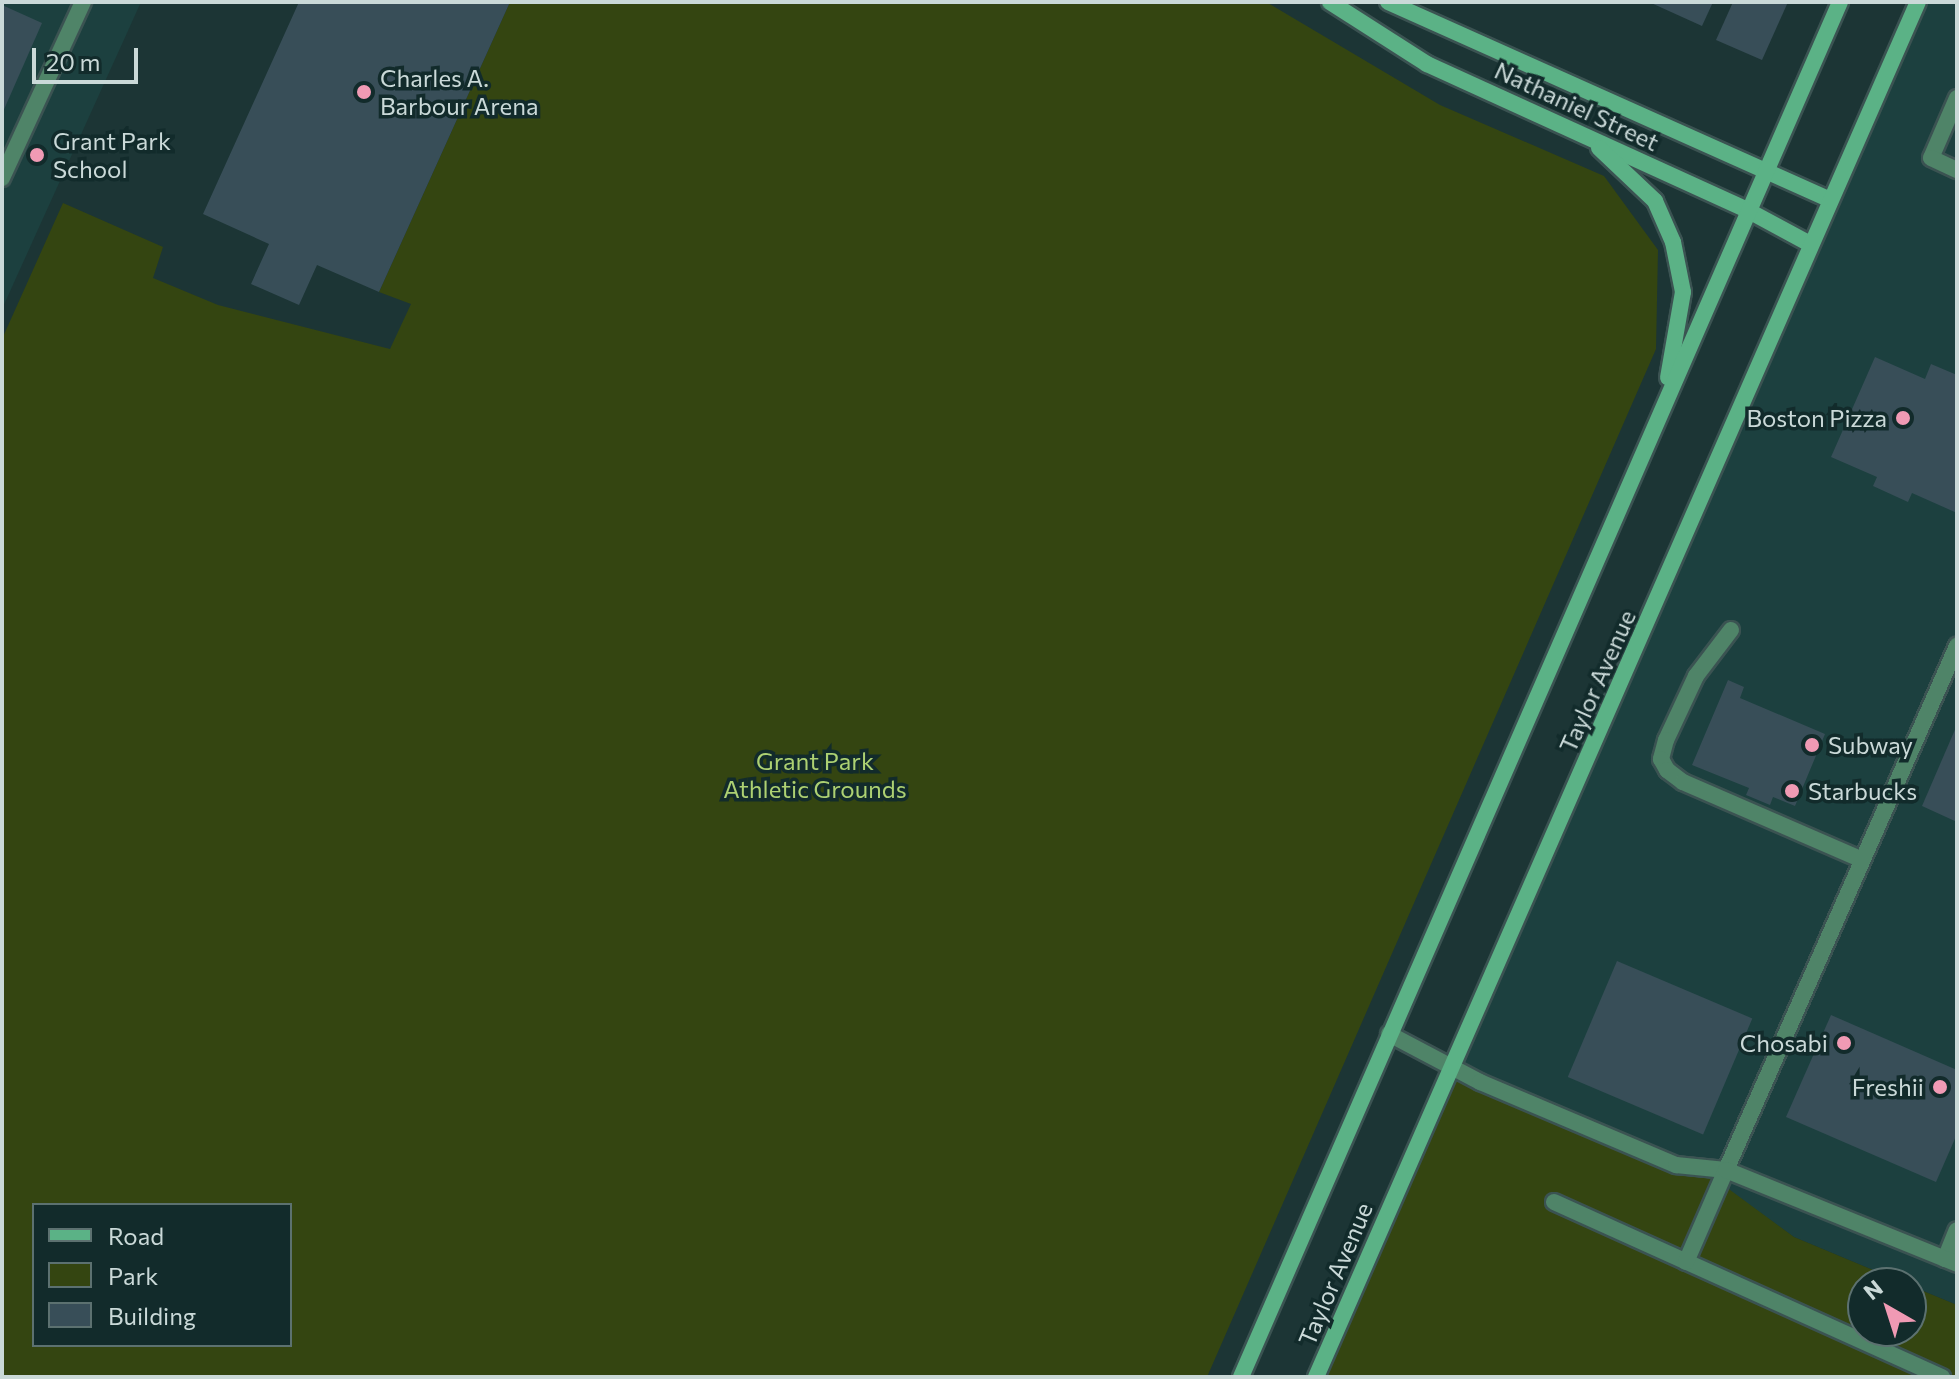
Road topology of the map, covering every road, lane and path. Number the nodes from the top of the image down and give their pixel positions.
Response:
1 (83, 2) edge
2 (1330, 2) edge
3 (1388, 2) edge
4 (1840, 2) edge
5 (1918, 2) edge
6 (1957, 98) edge
7 (1589, 138) junction
8 (1769, 168) junction
9 (1957, 170) edge
10 (2, 178) edge
11 (1829, 199) junction
12 (1749, 211) junction
13 (1810, 244) junction
14 (1665, 402) junction
15 (1731, 630) dead end
16 (1957, 646) edge
17 (1862, 860) junction
18 (1389, 1034) junction
19 (1453, 1063) junction
20 (1726, 1170) junction
21 (1554, 1202) dead end
22 (1957, 1230) edge
23 (1951, 1261) edge
24 (1686, 1262) junction
25 (1241, 1377) edge
26 (1316, 1377) edge
27 (1942, 1377) edge

1 - 10 lane
2 - 7 main road, Nathaniel Street
3 - 8 main road, Nathaniel Street
4 - 8 main road, Taylor Avenue
5 - 11 main road, Taylor Avenue
6 - 9 lane
7 - 12 main road, Nathaniel Street
7 - 14 main road
8 - 11 main road, Nathaniel Street
8 - 12 main road, Taylor Avenue
11 - 13 main road, Taylor Avenue
12 - 13 main road, Nathaniel Street
12 - 14 main road, Taylor Avenue
13 - 19 main road, Taylor Avenue
14 - 18 main road, Taylor Avenue
15 - 17 lane
16 - 17 lane
17 - 20 lane
18 - 19 lane
18 - 25 main road, Taylor Avenue
19 - 20 lane
19 - 26 main road, Taylor Avenue
20 - 23 lane
20 - 24 lane
21 - 24 lane
22 - 23 lane
24 - 27 lane

